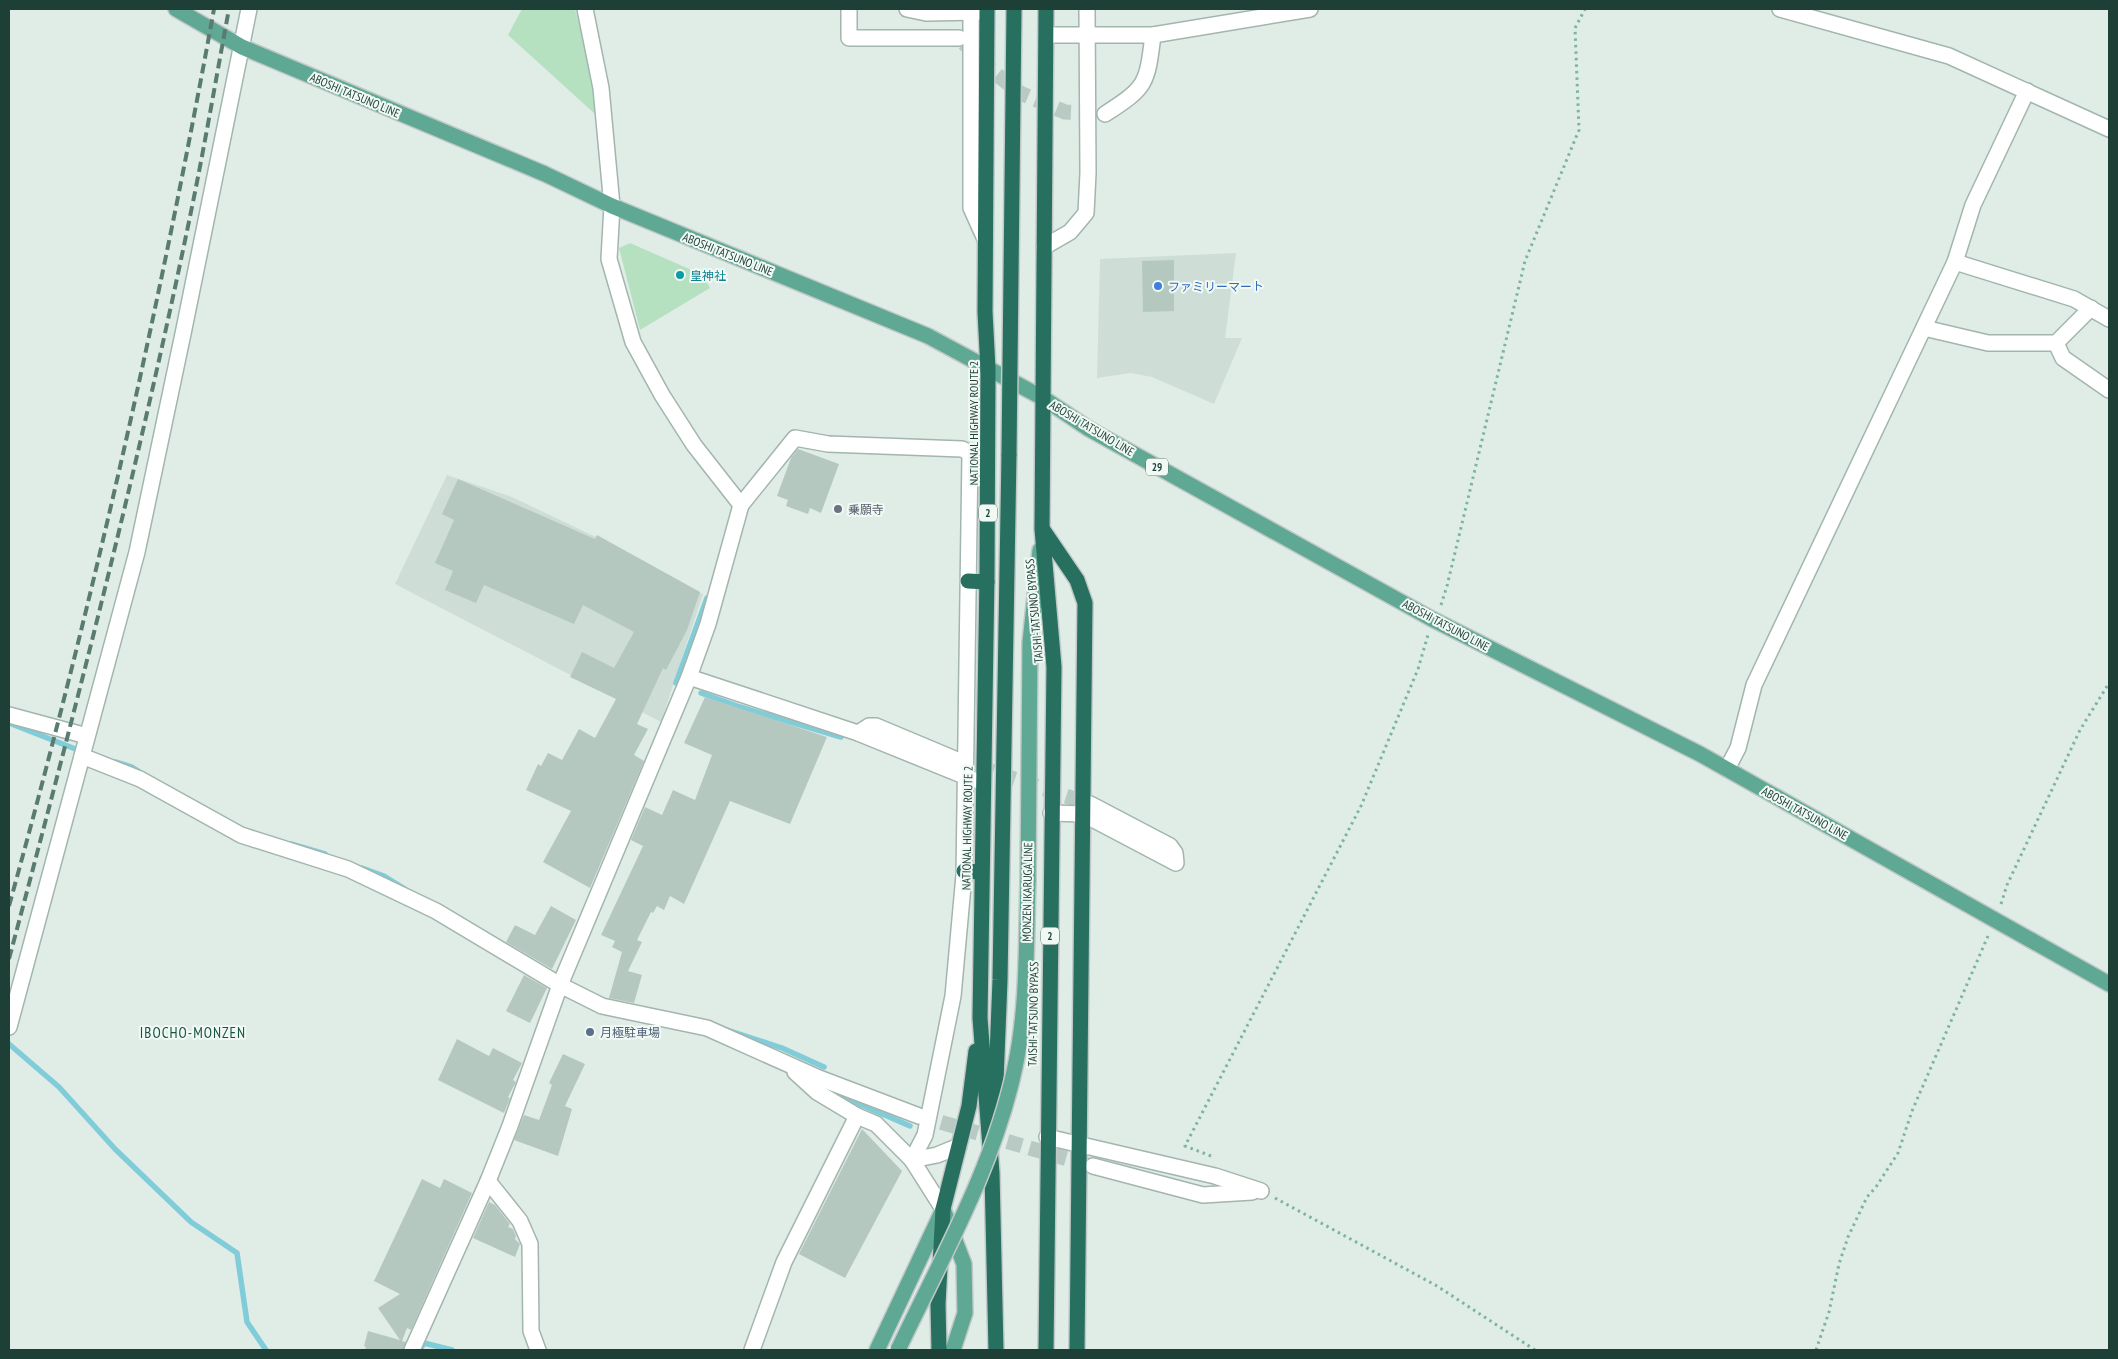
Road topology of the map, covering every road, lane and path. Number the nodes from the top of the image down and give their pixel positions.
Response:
1 (176, 9) edge
2 (249, 9) edge
3 (585, 9) edge
4 (849, 9) edge
5 (907, 9) edge
6 (1014, 9) edge
7 (1046, 9) edge
8 (1087, 9) edge
9 (1310, 9) edge
10 (1585, 9) edge
11 (1780, 9) edge
12 (987, 10) edge
13 (971, 11) edge
14 (1046, 34) junction
15 (1087, 35) junction
16 (1153, 35) junction
17 (959, 38) tunnel mouth
18 (242, 47) junction
19 (2027, 91) junction
20 (1105, 114) tunnel mouth
21 (2109, 129) edge
22 (612, 206) junction
23 (985, 239) junction
24 (1044, 247) junction
25 (1955, 262) junction
26 (2091, 308) junction
27 (2109, 319) edge
28 (1924, 328) junction
29 (2056, 343) junction
30 (988, 369) junction
31 (2109, 390) edge
32 (1043, 398) junction
33 (741, 505) junction
34 (1042, 529) junction
35 (968, 581) junction
36 (987, 582) junction
37 (1432, 619) junction
38 (689, 677) junction
39 (2109, 683) edge
40 (9, 715) edge
41 (858, 733) junction
42 (87, 736) junction
43 (82, 756) junction
44 (957, 760) tunnel mouth
45 (1727, 769) junction
46 (966, 778) junction
47 (982, 782) junction
48 (1087, 809) junction
49 (1051, 813) junction
50 (964, 871) junction
51 (981, 872) junction
52 (1996, 919) junction
53 (2109, 984) edge
54 (560, 985) junction
55 (980, 1018) junction
56 (9, 1027) edge
57 (786, 1064) junction
58 (858, 1116) junction
59 (919, 1116) tunnel mouth
60 (1046, 1137) junction
61 (1079, 1145) junction
62 (959, 1146) junction
63 (912, 1160) junction
64 (1093, 1166) tunnel mouth
65 (992, 1173) junction
66 (1215, 1176) junction
67 (488, 1181) junction
68 (1261, 1191) junction
69 (944, 1209) junction
70 (1046, 1348) edge
71 (412, 1350) edge
72 (538, 1350) edge
73 (752, 1350) edge
74 (876, 1350) edge
75 (898, 1350) edge
76 (939, 1350) edge
77 (953, 1350) edge
78 (996, 1350) edge
79 (1077, 1350) edge
80 (1535, 1350) edge
81 (1816, 1350) edge

1 - 18 main road, ABOSHI TATSUNO LINE / 29
2 - 18 street
3 - 22 street
4 - 17 street
5 - 13 street
6 - 65 highway, 2, bridge
7 - 14 highway, 2
8 - 15 street
9 - 16 street
10 - 37 path
11 - 19 street
12 - 13 street
12 - 23 highway, NATIONAL HIGHWAY ROUTE 2 / 2
13 - 23 street
14 - 15 street
14 - 24 highway, 2
15 - 16 street
15 - 24 street
16 - 20 street
18 - 22 main road, ABOSHI TATSUNO LINE / 29
18 - 42 street
19 - 21 street
19 - 25 street
22 - 30 main road, ABOSHI TATSUNO LINE / 29
22 - 33 street
23 - 30 highway, NATIONAL HIGHWAY ROUTE 2 / 2
24 - 32 highway, 2
25 - 26 street
25 - 28 street
26 - 27 street
26 - 29 street
28 - 29 street
28 - 45 street
29 - 31 street
30 - 32 main road, ABOSHI TATSUNO LINE / 29
30 - 36 highway, NATIONAL HIGHWAY ROUTE 2 / 2
32 - 34 highway, 2
32 - 37 main road, ABOSHI TATSUNO LINE / 29
33 - 35 street
33 - 38 street
34 - 48 highway
34 - 49 highway, TAISHI-TATSUNO BYPASS / 2
34 - 75 main road, MONZEN IKARUGA LINE, bridge
35 - 36 highway
35 - 46 street
36 - 47 highway, NATIONAL HIGHWAY ROUTE 2 / 2
37 - 45 main road, ABOSHI TATSUNO LINE / 29
37 - 66 path
38 - 41 street
38 - 54 street
39 - 52 path
40 - 42 street
41 - 44 street
41 - 46 street
42 - 43 street
43 - 54 street
43 - 56 street
45 - 52 main road, ABOSHI TATSUNO LINE / 29
46 - 47 street
46 - 50 street
47 - 51 highway, NATIONAL HIGHWAY ROUTE 2 / 2
48 - 48 street
48 - 49 street
48 - 61 highway
49 - 60 highway, TAISHI-TATSUNO BYPASS / 2
50 - 51 highway
50 - 63 street
51 - 55 highway, NATIONAL HIGHWAY ROUTE 2 / 2
52 - 53 main road, ABOSHI TATSUNO LINE / 29
52 - 81 path
54 - 57 street
54 - 67 street
55 - 62 highway
55 - 65 highway, 2
57 - 58 street
57 - 59 street
58 - 63 street
58 - 73 street
60 - 61 street
60 - 70 highway, TAISHI-TATSUNO BYPASS / 2
61 - 66 street
61 - 79 highway
62 - 63 street
62 - 69 highway
63 - 69 street
64 - 68 street
65 - 78 highway, 2
66 - 68 street
67 - 71 street
67 - 72 street
68 - 80 path
69 - 74 main road
69 - 76 highway
69 - 77 main road

